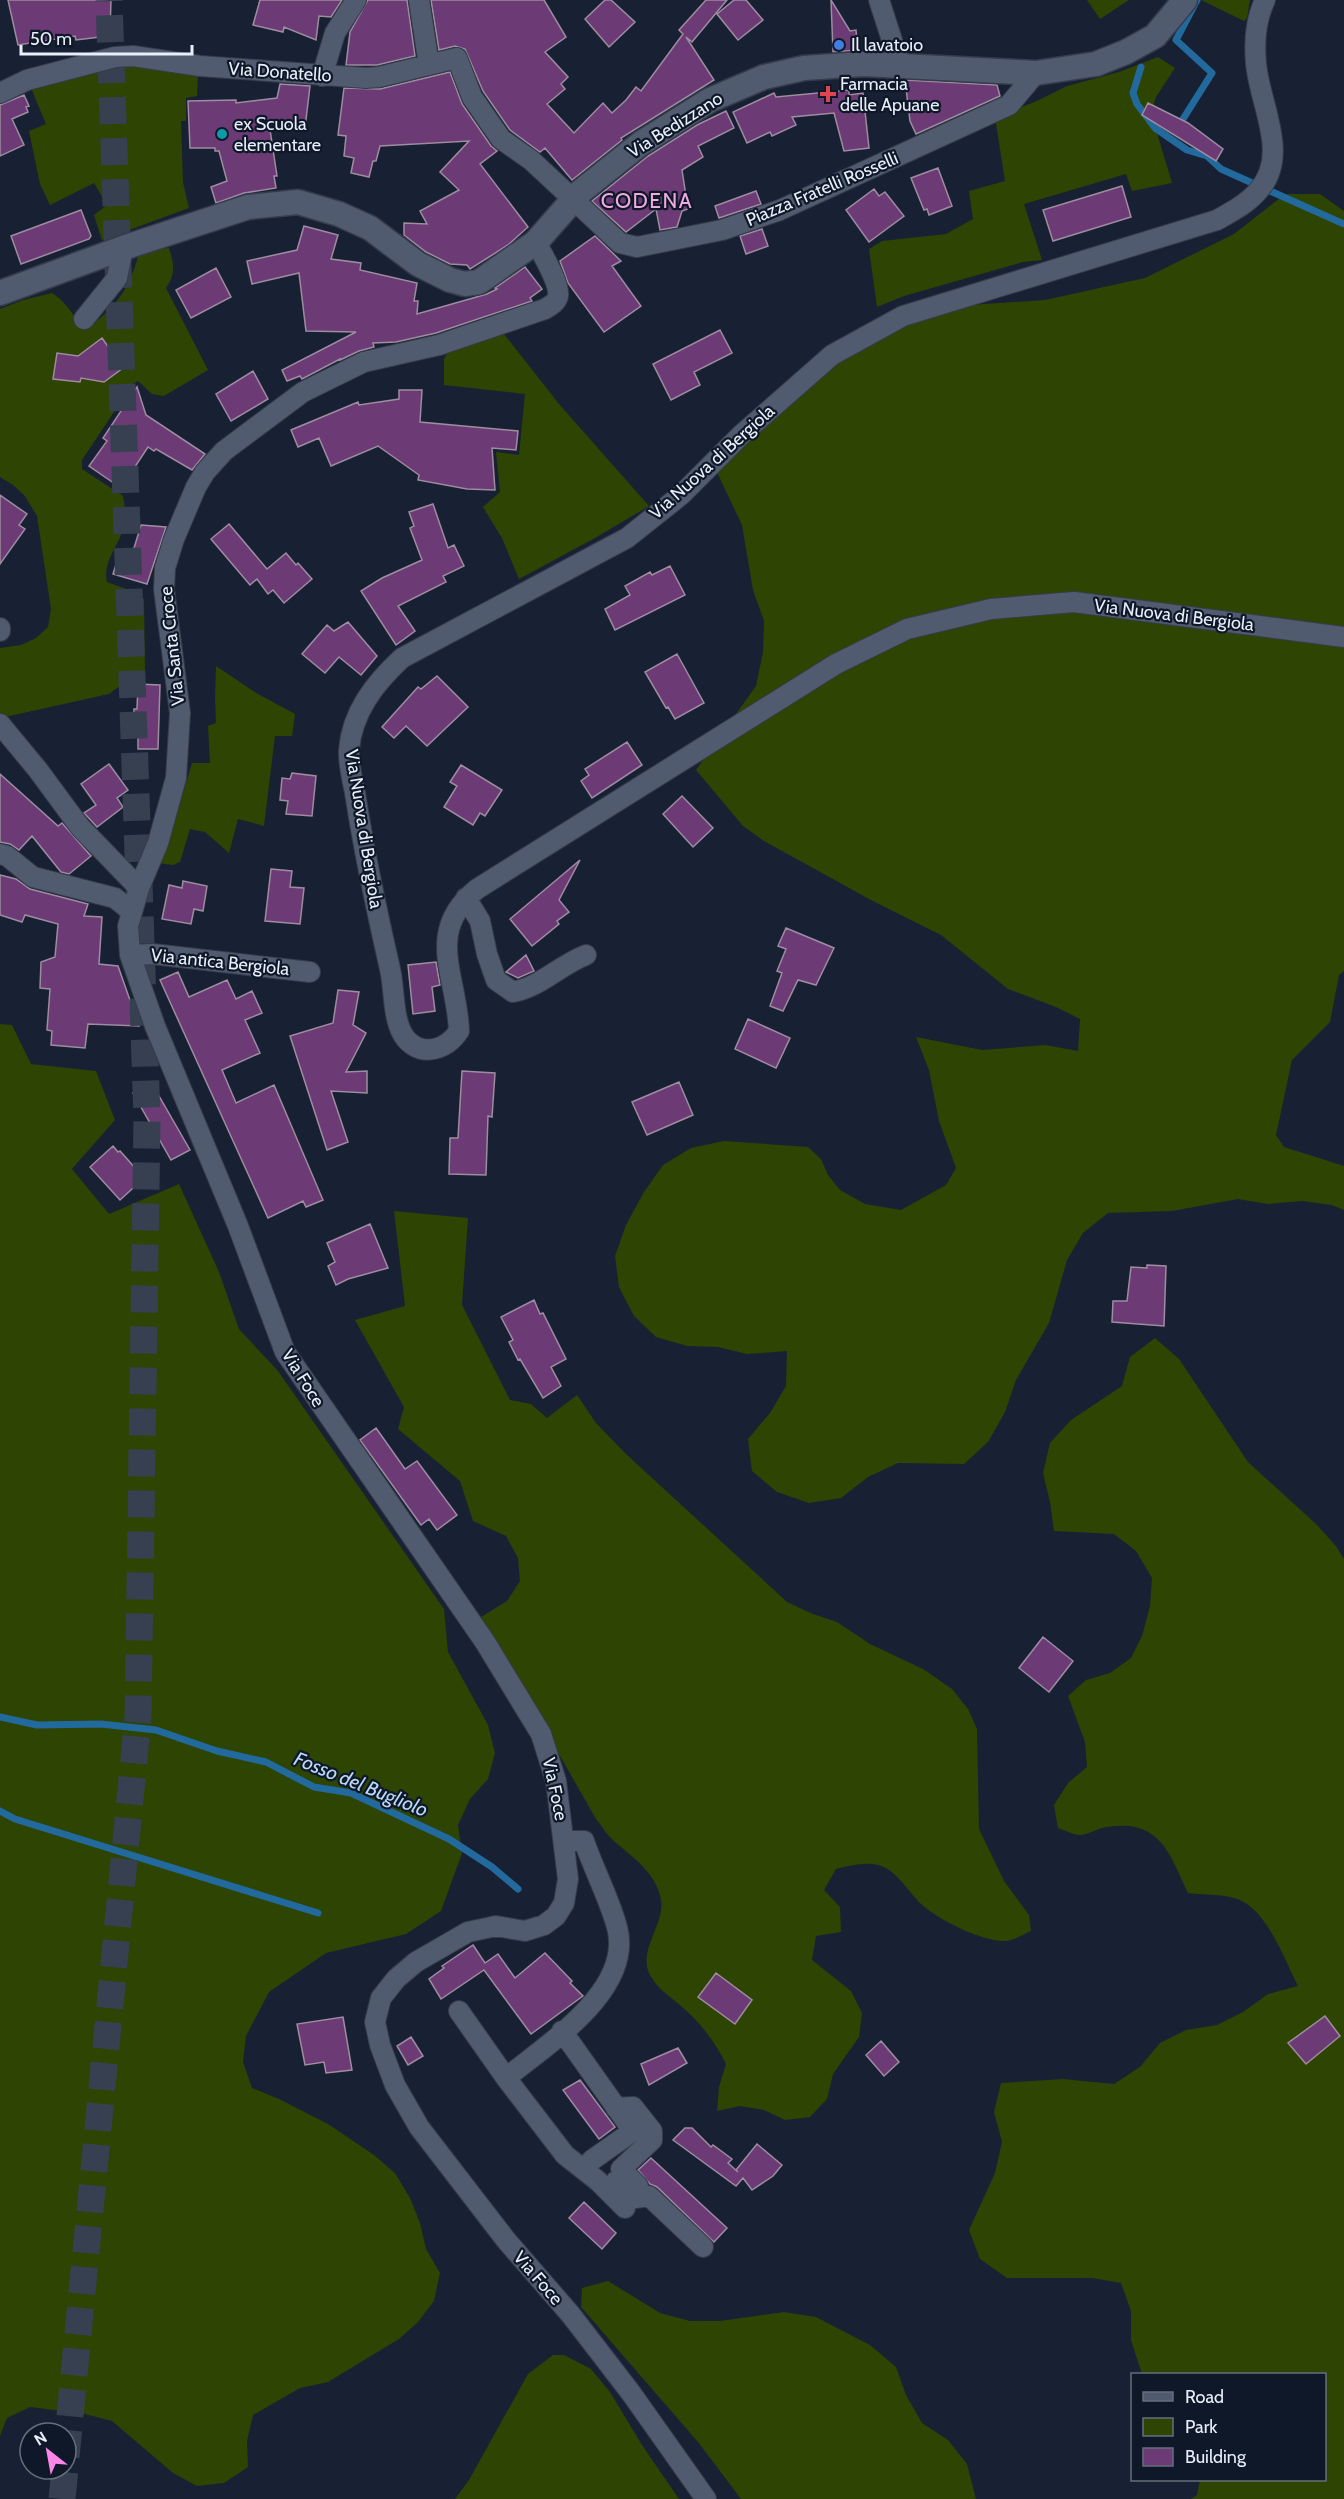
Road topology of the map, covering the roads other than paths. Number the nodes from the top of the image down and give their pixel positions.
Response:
1 (356, 0) edge
2 (419, 0) edge
3 (879, 0) edge
4 (1185, 0) edge
5 (1265, 0) edge
6 (457, 58) joint
7 (429, 65) junction
8 (900, 65) junction
9 (1036, 73) junction
10 (322, 76) junction
11 (0, 93) edge
12 (578, 195) junction
13 (536, 242) junction
14 (123, 248) junction
15 (0, 292) edge
16 (84, 320) dead end
17 (1344, 637) edge
18 (0, 724) edge
19 (0, 854) edge
20 (139, 888) junction
21 (466, 898) junction
22 (132, 912) junction
23 (130, 955) junction
24 (586, 955) dead end
25 (310, 972) dead end
26 (564, 1841) junction
27 (459, 2011) dead end
28 (562, 2031) junction
29 (506, 2078) junction
30 (616, 2108) junction
31 (565, 2155) junction
32 (592, 2160) junction
33 (649, 2196) junction
34 (626, 2208) dead end
35 (703, 2247) dead end
36 (706, 2499) edge

1 - 10 street
2 - 7 street
3 - 8 street
4 - 9 street, Via Bedizzano
5 - 21 street, Via Nuova di Bergiola
6 - 7 street, Via Donatello
6 - 12 street, Piazza Fratelli Rosselli
7 - 10 street, Via Donatello
8 - 9 street, Via Bedizzano
8 - 12 street, Via Bedizzano
9 - 12 street, Piazza Fratelli Rosselli
10 - 11 street, Via Donatello
12 - 13 street, Via Bedizzano
13 - 14 street, Via Bedizzano
13 - 20 street, Via Santa Croce
14 - 15 street, Via Bedizzano
14 - 16 street
17 - 21 street, Via Nuova di Bergiola
18 - 20 street
19 - 22 street
20 - 22 street, Via Santa Croce
21 - 24 street
22 - 23 street, Via Santa Croce
23 - 25 street, Via antica Bergiola
23 - 26 street, Via Foce
26 - 28 street
26 - 36 street, Via Foce
27 - 29 street
28 - 29 street
28 - 30 street
29 - 31 street
30 - 32 street
30 - 33 street
31 - 32 street
31 - 34 street
32 - 33 street
33 - 35 street

